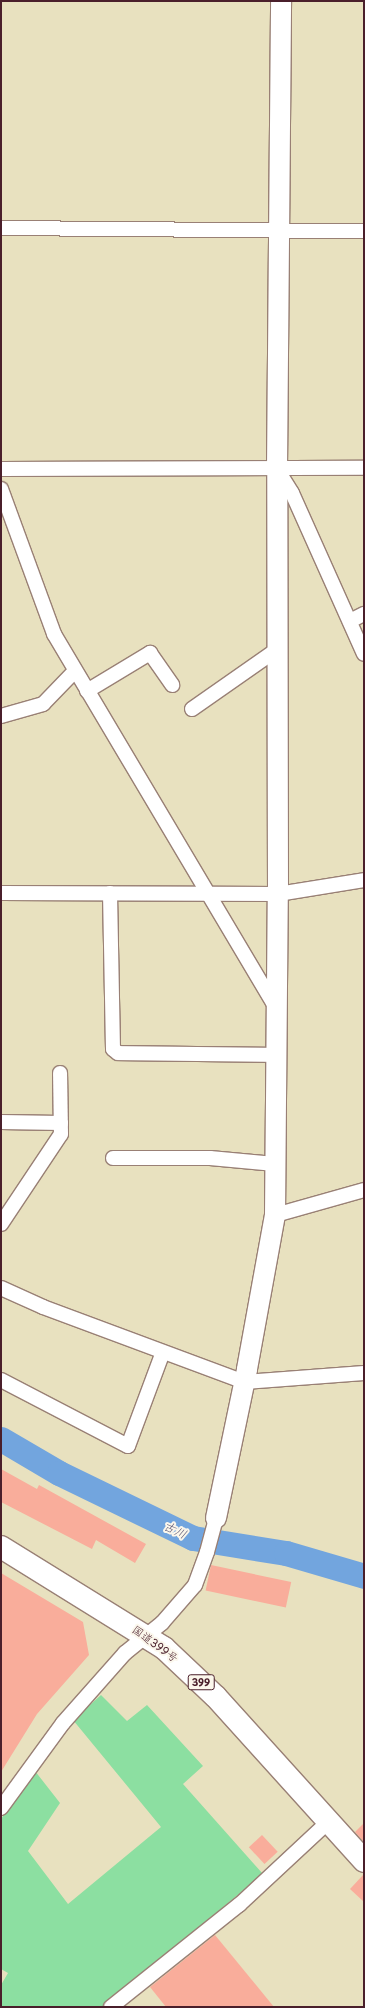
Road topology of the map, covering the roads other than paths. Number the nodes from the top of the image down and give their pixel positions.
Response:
1 (281, 1) edge
2 (1, 228) edge
3 (281, 231) junction
4 (364, 231) edge
5 (277, 468) junction
6 (364, 468) edge
7 (1, 469) edge
8 (1, 489) edge
9 (364, 614) edge
10 (350, 621) junction
11 (279, 648) junction
12 (364, 654) edge
13 (75, 671) junction
14 (172, 685) dead end
15 (87, 691) junction
16 (192, 709) dead end
17 (1, 716) edge
18 (364, 880) edge
19 (2, 890) edge
20 (110, 893) junction
21 (206, 893) junction
22 (278, 894) junction
23 (276, 1008) junction
24 (276, 1055) junction
25 (60, 1073) dead end
26 (1, 1122) edge
27 (60, 1123) junction
28 (113, 1158) dead end
29 (275, 1164) junction
30 (364, 1190) edge
31 (275, 1215) junction
32 (1, 1224) edge
33 (1, 1288) edge
34 (164, 1352) junction
35 (364, 1373) edge
36 (1, 1380) edge
37 (245, 1382) junction
38 (216, 1518) joint
39 (1, 1548) edge
40 (146, 1636) junction
41 (1, 1808) edge
42 (328, 1822) junction
43 (364, 1861) edge
44 (112, 2007) edge

1 - 3 street
2 - 3 street
3 - 4 street
3 - 5 street
5 - 6 street
5 - 7 street
5 - 10 street
5 - 11 street
8 - 13 street
9 - 10 street
10 - 12 street
11 - 16 street
11 - 22 street
13 - 15 street
13 - 17 street
14 - 15 street
15 - 21 street
18 - 22 street
19 - 20 street
20 - 21 street
20 - 24 street
21 - 22 street
21 - 23 street
22 - 23 street
23 - 24 street
24 - 29 street
25 - 27 street
26 - 27 street
27 - 32 street
28 - 29 street
29 - 31 street
30 - 31 street
31 - 37 street
33 - 34 street
34 - 36 street
34 - 37 street
35 - 37 street
37 - 38 street
38 - 40 street
39 - 40 highway, 国道399号 / 399
40 - 41 street
40 - 42 highway, 国道399号 / 399
42 - 43 highway, 国道399号 / 399
42 - 44 street

